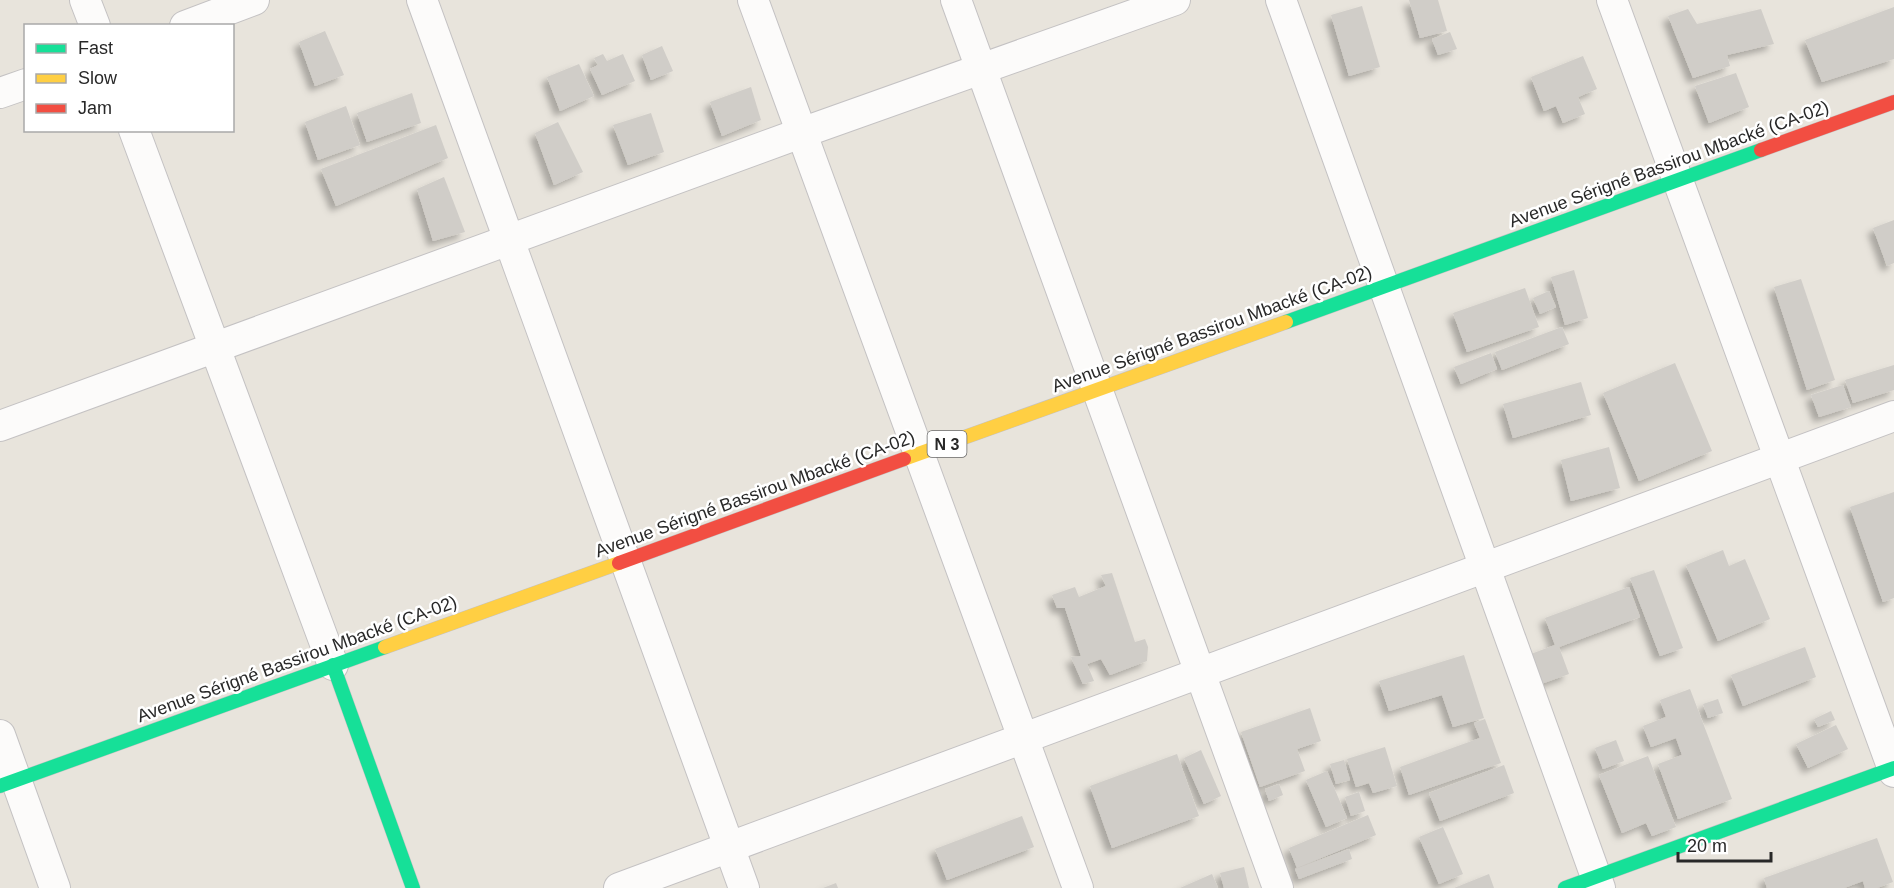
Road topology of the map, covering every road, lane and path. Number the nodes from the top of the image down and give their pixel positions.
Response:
1 (85, 0) edge
2 (254, 0) edge
3 (422, 0) edge
4 (753, 0) edge
5 (956, 0) edge
6 (1175, 0) edge
7 (1281, 0) edge
8 (1612, 0) edge
9 (94, 24) edge
10 (190, 24) edge
11 (982, 70) junction
12 (24, 85) edge
13 (0, 93) edge
14 (1894, 102) edge
15 (135, 132) edge
16 (801, 133) junction
17 (1678, 180) junction
18 (509, 241) junction
19 (1384, 286) junction
20 (214, 348) junction
21 (1097, 390) junction
22 (1894, 416) edge
23 (0, 426) edge
24 (919, 454) junction
25 (1780, 459) junction
26 (625, 560) junction
27 (1484, 568) junction
28 (333, 665) junction
29 (1200, 673) junction
30 (0, 735) edge
31 (1023, 739) junction
32 (1894, 769) edge
33 (8, 783) edge
34 (730, 847) junction
35 (1598, 882) edge
36 (55, 888) edge
37 (413, 888) edge
38 (619, 888) edge
39 (744, 888) edge
40 (1078, 888) edge
41 (1278, 888) edge
42 (1565, 888) edge

1 - 9 street
2 - 10 street
3 - 18 street
4 - 16 street
5 - 11 street
6 - 11 street
7 - 19 street
8 - 17 street
11 - 16 street
11 - 21 street
12 - 13 street
14 - 17 main road, Avenue Sérigné Bassirou Mbacké (CA-02) / N 3
15 - 20 street
16 - 18 street
16 - 24 street
17 - 19 main road, Avenue Sérigné Bassirou Mbacké (CA-02) / N 3
17 - 25 street
18 - 20 street
18 - 26 street
19 - 21 main road, Avenue Sérigné Bassirou Mbacké (CA-02) / N 3
19 - 27 street
20 - 23 street
20 - 28 street
21 - 24 main road, Avenue Sérigné Bassirou Mbacké (CA-02) / N 3
21 - 29 street
22 - 25 street
24 - 26 main road, Avenue Sérigné Bassirou Mbacké (CA-02) / N 3
24 - 31 street
25 - 27 street
25 - 32 street
26 - 28 main road, Avenue Sérigné Bassirou Mbacké (CA-02) / N 3
26 - 34 street
27 - 29 street
27 - 35 street
28 - 33 main road, Avenue Sérigné Bassirou Mbacké (CA-02) / N 3
28 - 37 main road
29 - 31 street
29 - 41 street
30 - 33 street
31 - 34 street
31 - 40 street
32 - 35 main road
33 - 36 street
34 - 38 street
34 - 39 street
35 - 42 main road

